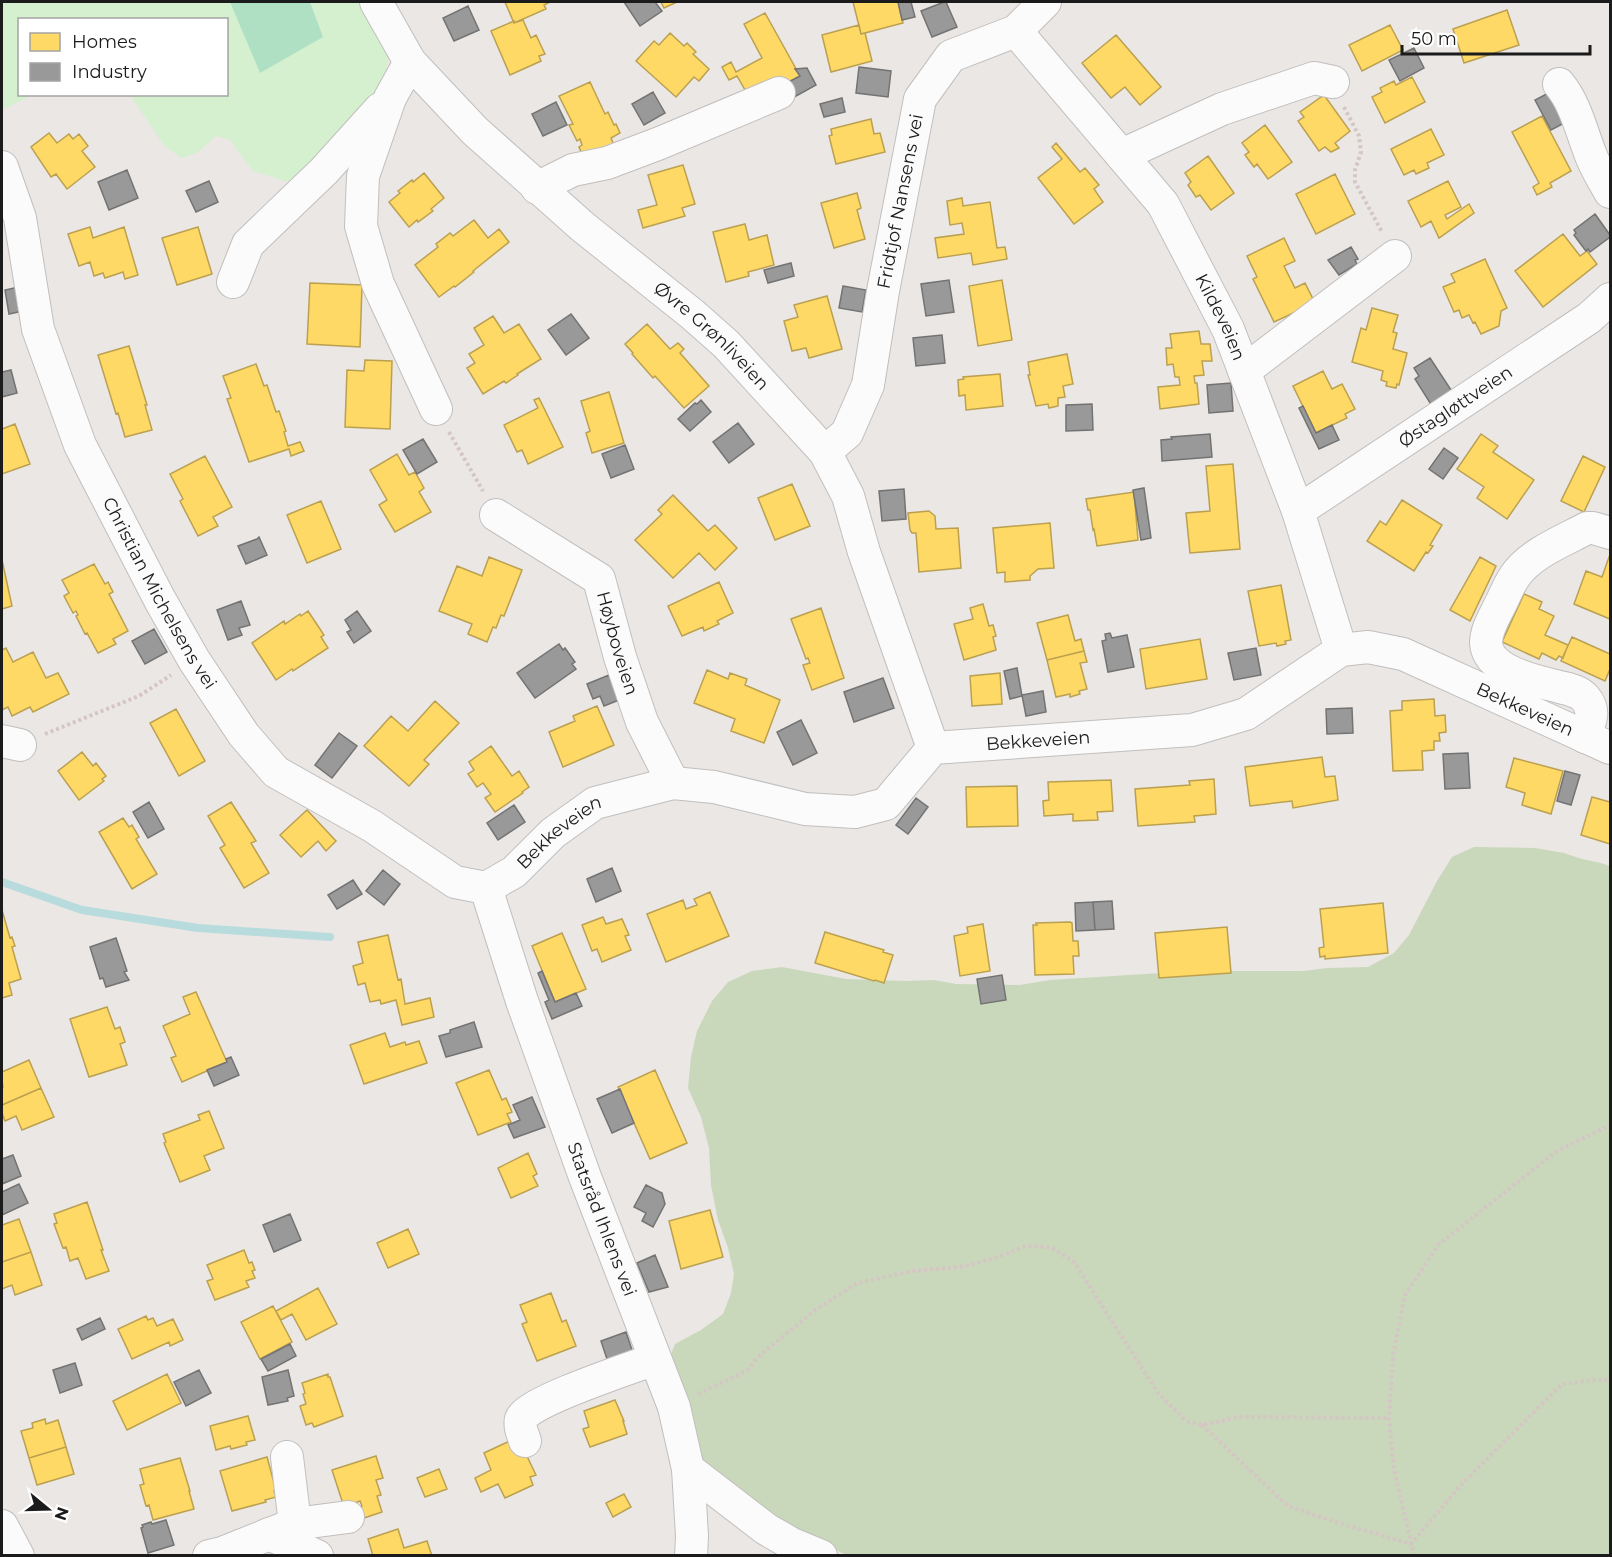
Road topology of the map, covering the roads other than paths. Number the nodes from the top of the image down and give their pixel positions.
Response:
1 (376, 2) edge
2 (1045, 2) edge
3 (1016, 31) junction
4 (410, 62) junction
5 (1333, 82) road end
6 (1559, 84) dead end
7 (779, 93) dead end
8 (390, 98) junction
9 (1122, 155) junction
10 (2, 167) edge
11 (537, 188) junction
12 (1611, 192) edge
13 (1395, 256) road end
14 (233, 282) dead end
15 (1603, 316) edge
16 (1244, 371) junction
17 (436, 409) road end
18 (825, 452) junction
19 (1298, 511) junction
20 (496, 515) road end
21 (1611, 532) edge
22 (1341, 650) junction
23 (1598, 742) edge
24 (933, 748) junction
25 (673, 783) junction
26 (486, 888) junction
27 (655, 1359) junction
28 (525, 1441) dead end
29 (287, 1456) dead end
30 (688, 1469) junction
31 (348, 1517) dead end
32 (2, 1526) edge
33 (282, 1529) junction
34 (18, 1556) edge
35 (209, 1556) edge
36 (316, 1556) edge
37 (691, 1556) edge
38 (821, 1556) edge

1 - 4 street, Øvre Grønliveien
2 - 3 street, Fridtjof Nansens vei
3 - 9 street, Kildeveien
3 - 18 street, Fridtjof Nansens vei
4 - 8 street
4 - 11 street, Øvre Grønliveien
5 - 9 street
6 - 12 street
7 - 11 street
8 - 14 street
8 - 17 street
9 - 16 street, Kildeveien
10 - 26 street, Christian Michelsens vei
11 - 18 street, Øvre Grønliveien
13 - 16 street
15 - 19 street, Østagløttveien
16 - 19 street, Kildeveien
18 - 24 street, Øvre Grønliveien
19 - 22 street, Kildeveien
20 - 25 street, Høyboveien
21 - 23 street
22 - 23 street, Bekkeveien
22 - 24 street, Bekkeveien
24 - 25 street, Bekkeveien
25 - 26 street, Bekkeveien
26 - 27 street, Statsråd Ihlens vei
27 - 28 street
27 - 30 street, Statsråd Ihlens vei
29 - 33 street
30 - 37 street, Statsråd Ihlens vei
30 - 38 street
31 - 33 street
32 - 34 street
33 - 35 street
33 - 36 street

